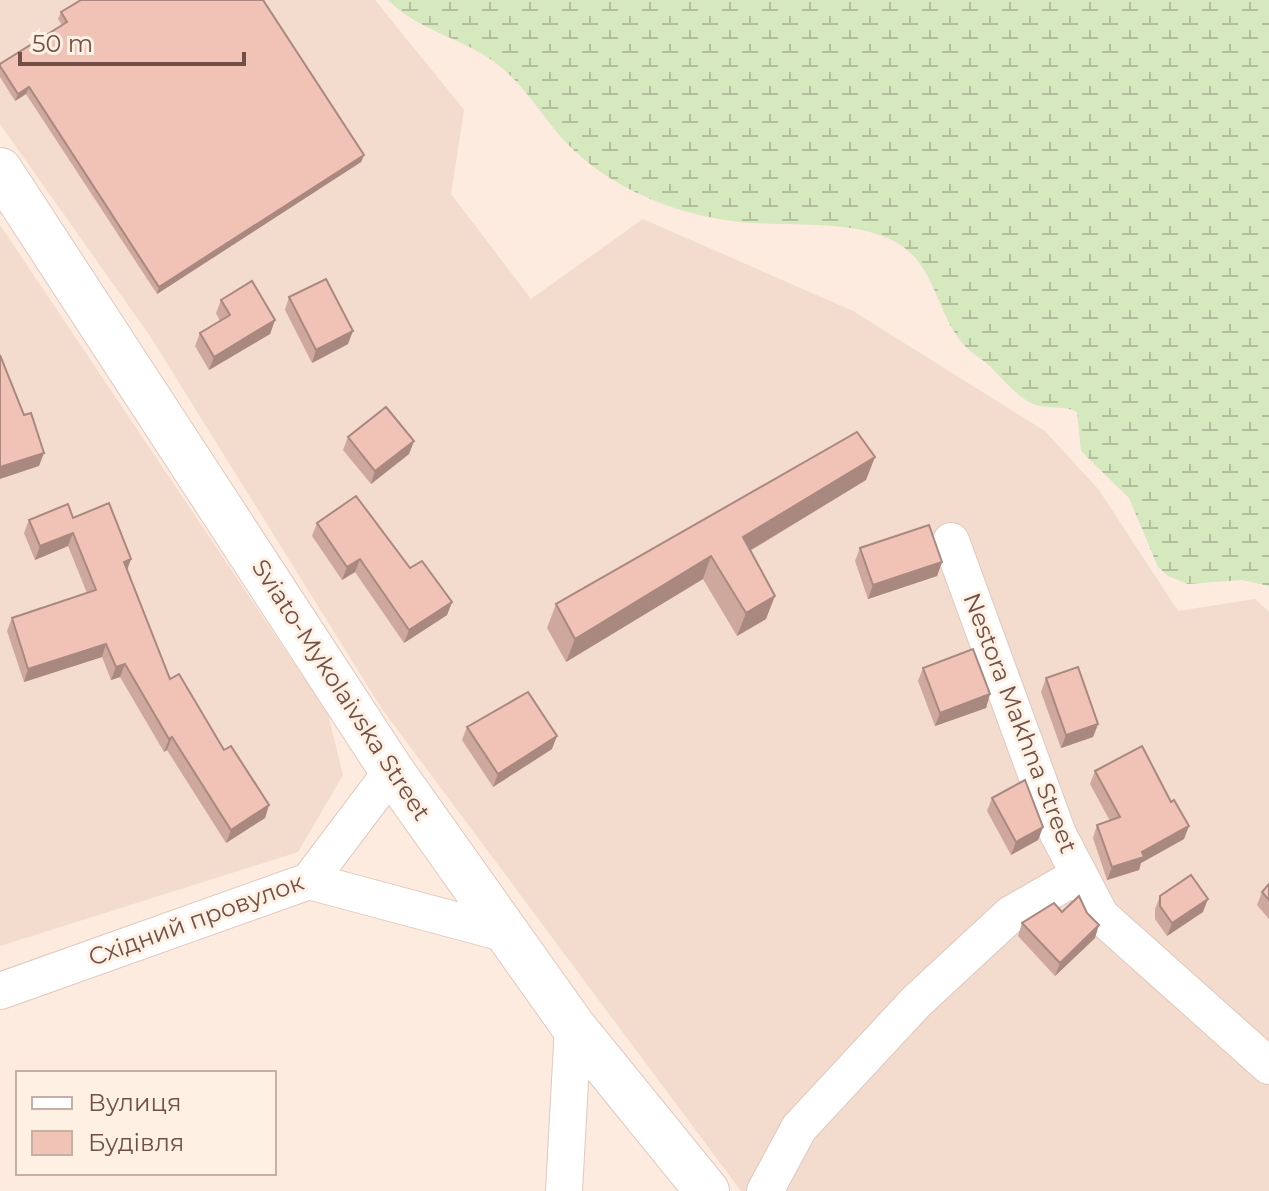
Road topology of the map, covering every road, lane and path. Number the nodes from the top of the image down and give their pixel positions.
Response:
1 (0, 170) edge
2 (951, 541) dead end
3 (392, 771) junction
4 (1079, 875) junction
5 (309, 881) junction
6 (507, 934) junction
7 (0, 991) edge
8 (573, 1026) junction
9 (1269, 1066) edge
10 (564, 1191) edge
11 (707, 1191) edge
12 (765, 1191) edge

1 - 3 street, Sviato-Mykolaivska Street
2 - 4 street, Nestora Makhna Street
3 - 5 street, Східний провулок
3 - 6 street, Sviato-Mykolaivska Street
4 - 9 street, Nestora Makhna Street
4 - 12 street
5 - 6 street
5 - 7 street, Східний провулок
6 - 8 street, Sviato-Mykolaivska Street
8 - 10 street
8 - 11 street, Sviato-Mykolaivska Street

